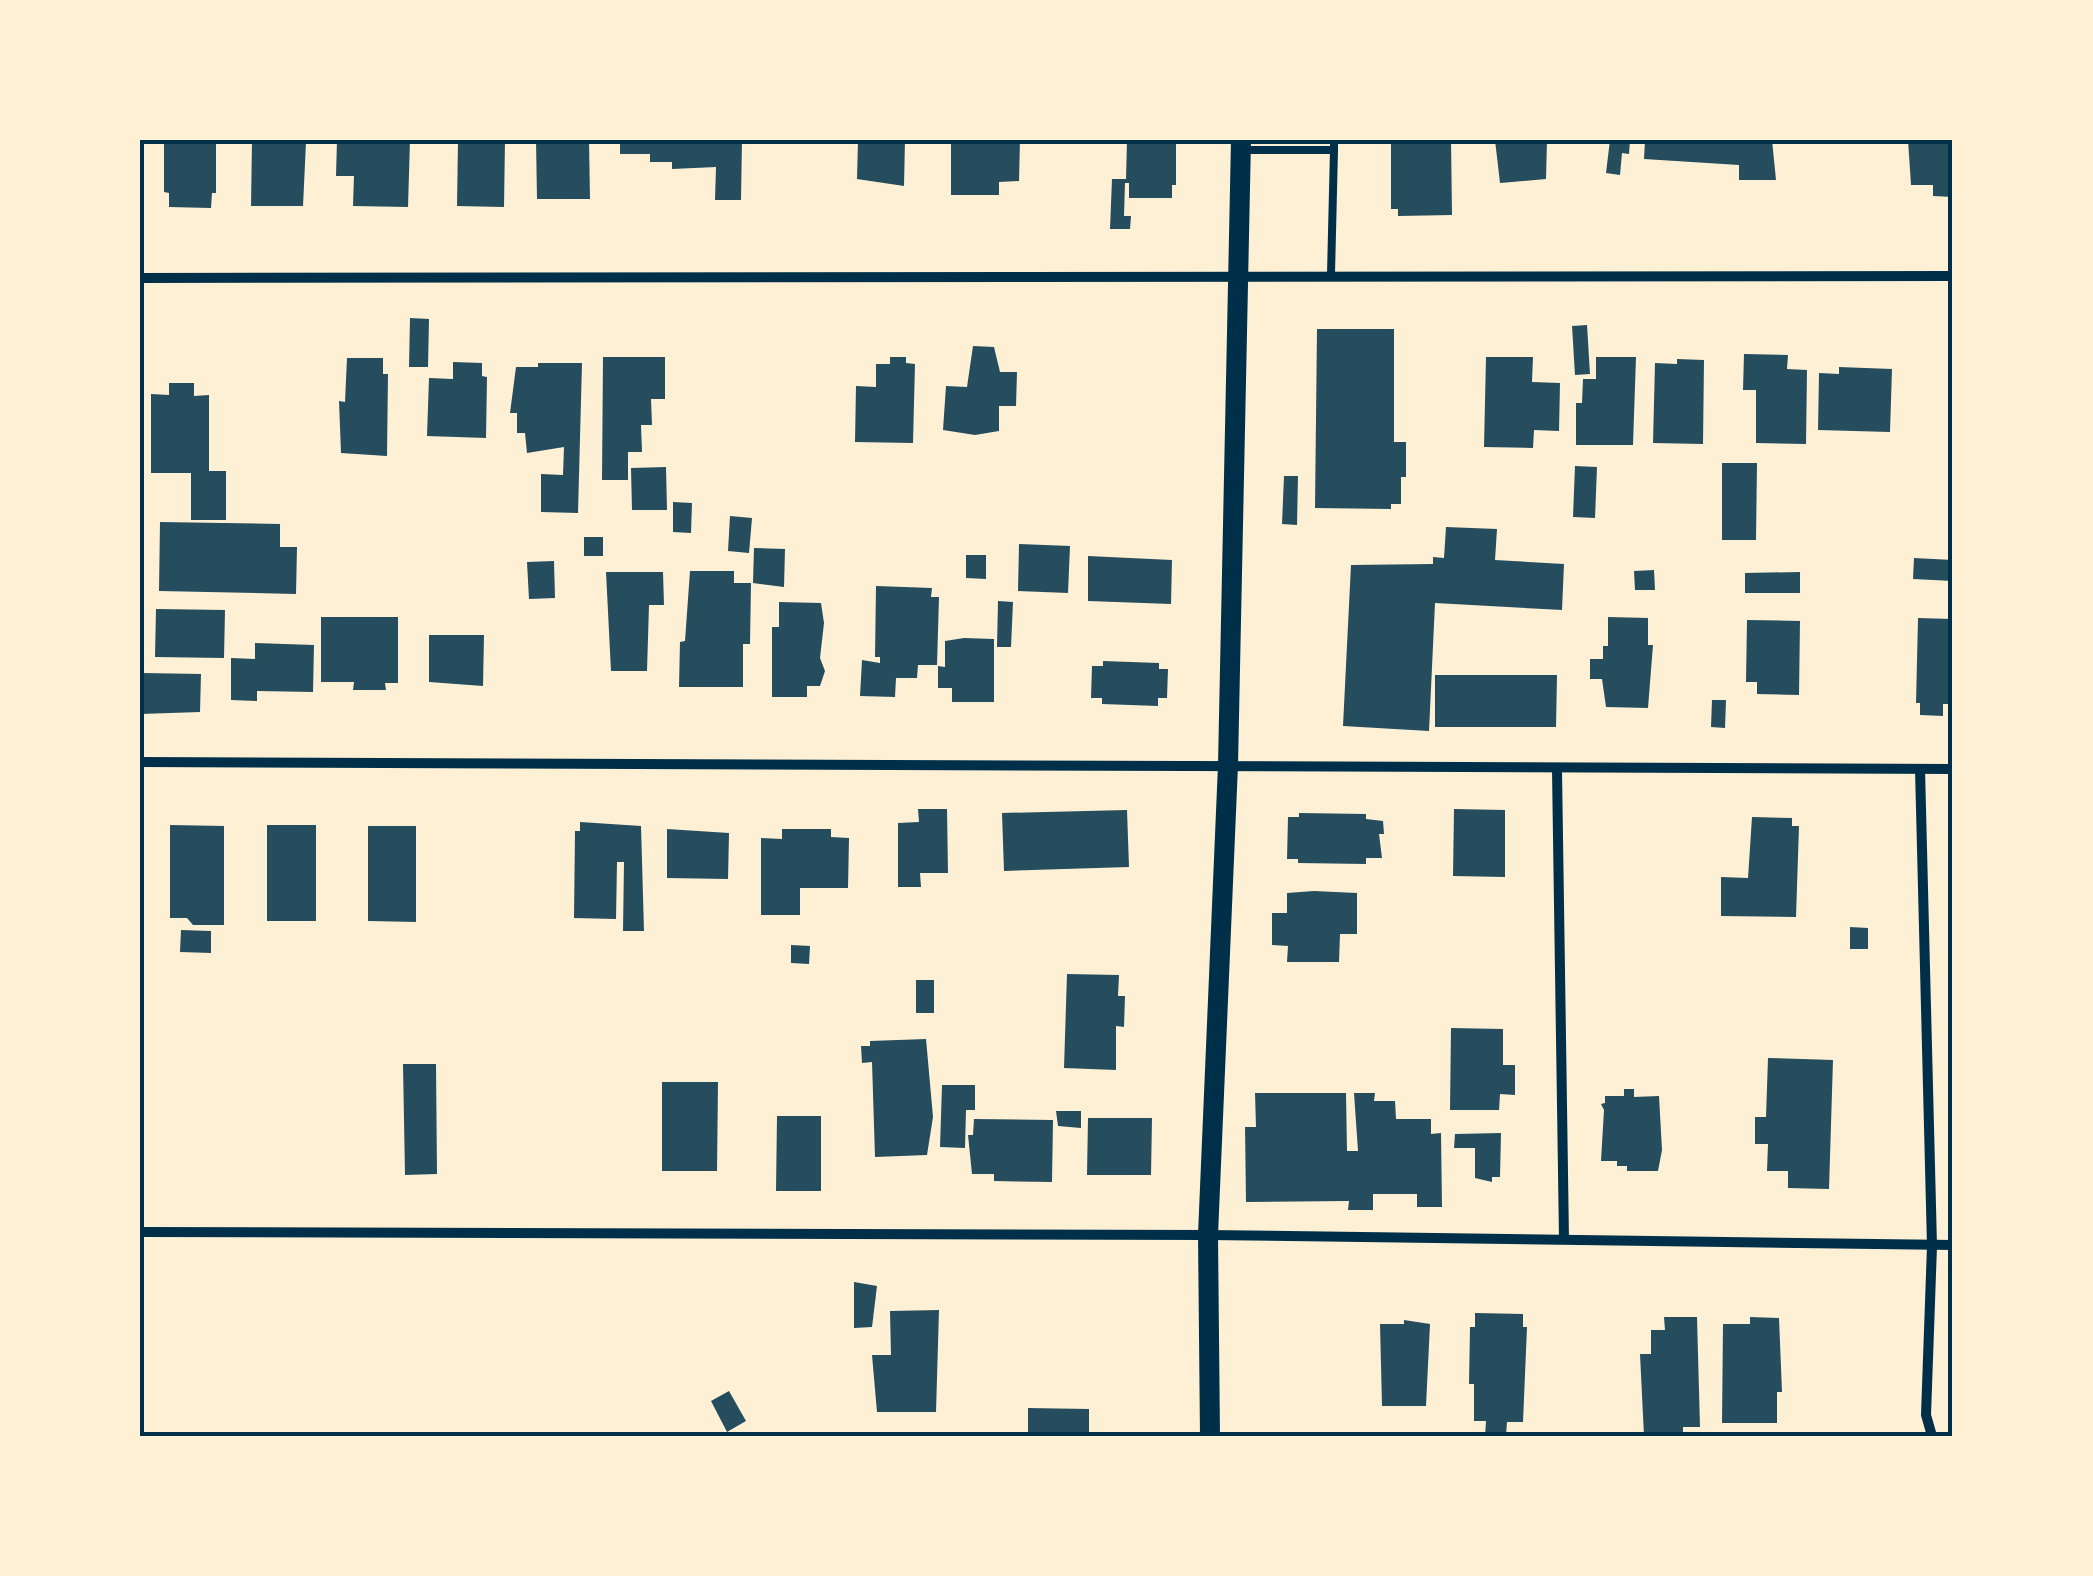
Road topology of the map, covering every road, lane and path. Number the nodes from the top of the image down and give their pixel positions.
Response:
1 (1241, 145) edge
2 (1334, 145) edge
3 (1236, 274) junction
4 (1331, 274) junction
5 (1953, 276) edge
6 (140, 278) edge
7 (140, 762) edge
8 (1228, 765) junction
9 (1920, 769) junction
10 (1953, 769) edge
11 (1558, 770) junction
12 (140, 1232) edge
13 (1208, 1234) junction
14 (1564, 1238) junction
15 (1953, 1245) edge
16 (1932, 1246) junction
17 (1210, 1436) edge
18 (1932, 1436) edge

1 - 2 lane
1 - 3 main road
2 - 4 lane
3 - 4 street
3 - 6 street
3 - 8 main road
4 - 5 street
7 - 8 street
8 - 11 street
8 - 13 main road
9 - 10 street
9 - 11 street
9 - 16 street
11 - 14 street
12 - 13 street
13 - 14 street
13 - 17 main road
14 - 16 street
15 - 16 street
16 - 18 street

